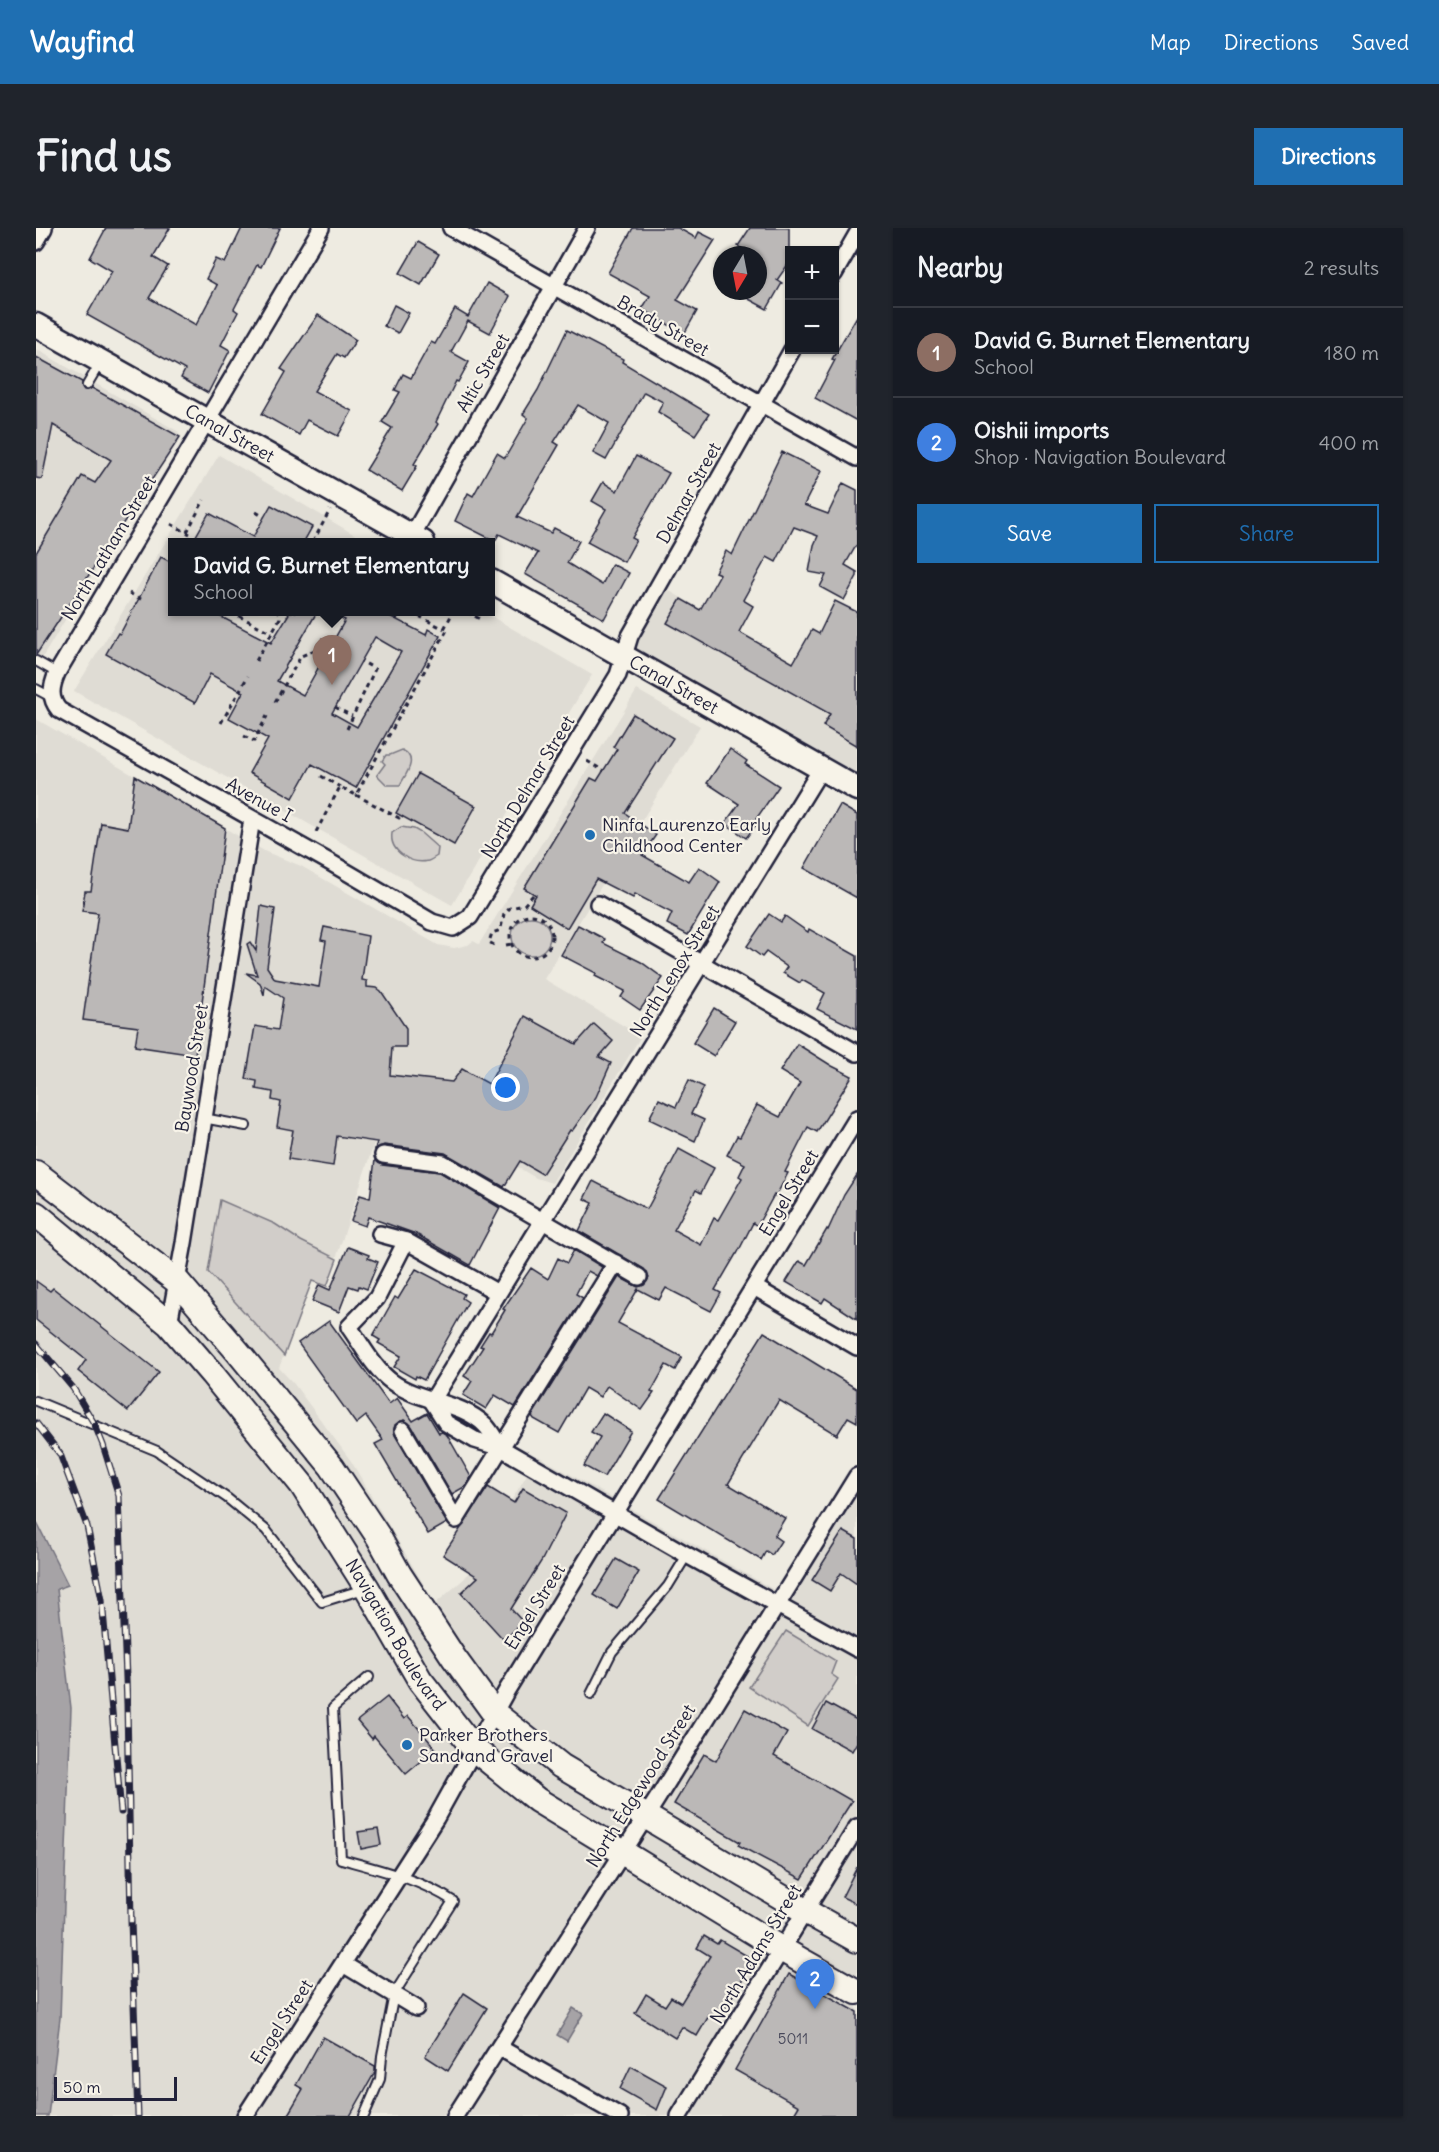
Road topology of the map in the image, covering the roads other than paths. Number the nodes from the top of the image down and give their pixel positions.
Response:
1 (44, 228) edge
2 (321, 228) edge
3 (451, 228) edge
4 (587, 228) edge
5 (857, 234) edge
6 (36, 242) edge
7 (839, 265) edge
8 (554, 286) junction
9 (36, 325) edge
10 (790, 354) edge
11 (100, 362) junction
12 (87, 385) dead end
13 (762, 405) junction
14 (207, 421) junction
15 (857, 458) edge
16 (416, 538) edge
17 (419, 538) edge
18 (495, 583) edge
19 (622, 657) junction
20 (36, 661) edge
21 (57, 673) junction
22 (36, 689) edge
23 (51, 697) junction
24 (821, 769) junction
25 (857, 789) edge
26 (252, 819) junction
27 (598, 904) dead end
28 (453, 928) joint
29 (702, 965) junction
30 (857, 1053) edge
31 (203, 1118) junction
32 (857, 1118) edge
33 (246, 1126) dead end
34 (383, 1155) dead end
35 (36, 1173) edge
36 (36, 1214) edge
37 (544, 1221) junction
38 (380, 1234) dead end
39 (406, 1241) junction
40 (616, 1263) junction
41 (639, 1277) dead end
42 (178, 1282) junction
43 (754, 1287) junction
44 (498, 1293) junction
45 (169, 1324) junction
46 (857, 1347) edge
47 (36, 1401) edge
48 (432, 1401) junction
49 (403, 1430) dead end
50 (501, 1448) junction
51 (857, 1476) edge
52 (616, 1513) junction
53 (687, 1555) junction
54 (399, 1574) junction
55 (367, 1588) junction
56 (778, 1605) junction
57 (857, 1649) edge
58 (369, 1677) dead end
59 (591, 1694) dead end
60 (494, 1713) junction
61 (474, 1749) junction
62 (645, 1816) junction
63 (857, 1827) edge
64 (622, 1853) junction
65 (399, 1875) junction
66 (805, 1911) junction
67 (857, 1940) edge
68 (781, 1949) junction
69 (343, 1964) junction
70 (857, 1992) edge
71 (394, 1994) junction
72 (417, 2008) dead end
73 (500, 2048) junction
74 (245, 2116) edge
75 (364, 2116) edge
76 (455, 2116) edge
77 (620, 2116) edge
78 (679, 2116) edge

1 - 6 street
2 - 14 street, North Latham Street
3 - 8 street, Brady Street
4 - 8 street, Altic Street
5 - 7 street
8 - 13 street, Brady Street
8 - 17 street, Altic Street
9 - 11 street, Canal Street
10 - 13 street, Delmar Street
11 - 12 lane
11 - 14 street, Canal Street
13 - 15 street, Brady Street
13 - 19 street, Delmar Street
14 - 16 street, Canal Street
14 - 21 street, North Latham Street
18 - 19 street, Canal Street
19 - 24 street, Canal Street
19 - 28 street, North Delmar Street
20 - 21 lane
21 - 23 street, North Latham Street
22 - 23 lane
23 - 26 street, Avenue I
24 - 25 street, Canal Street
24 - 29 street, North Lenox Street
26 - 28 street, Avenue I
26 - 31 street, Baywood Street
27 - 29 street
29 - 30 street
29 - 37 street, North Lenox Street
31 - 33 lane
31 - 42 street, Baywood Street
32 - 43 street, Engel Street
34 - 37 street
35 - 42 main road, Navigation Boulevard
36 - 45 main road, Navigation Boulevard
37 - 40 street
37 - 44 street, North Lenox Street
38 - 39 street
39 - 44 street
39 - 48 street
40 - 41 street
40 - 50 street
42 - 45 street, Baywood Street
42 - 54 main road, Navigation Boulevard
43 - 46 street
43 - 52 street, Engel Street
44 - 48 street, North Lenox Street
45 - 55 main road, Navigation Boulevard
47 - 55 lane
48 - 50 street
49 - 50 street
50 - 52 street
51 - 56 street, North Edgewood Street
52 - 53 street
52 - 60 street, Engel Street
53 - 56 street
53 - 59 lane
54 - 55 main road
54 - 60 main road, Navigation Boulevard
55 - 61 main road, Navigation Boulevard
56 - 57 street
56 - 62 street, North Edgewood Street
58 - 65 lane
60 - 61 street, Engel Street
60 - 62 main road, Navigation Boulevard
61 - 64 main road, Navigation Boulevard
61 - 65 street, Engel Street
62 - 64 street, North Edgewood Street
62 - 66 main road, Navigation Boulevard
63 - 66 street, North Adams Street
64 - 68 main road, Navigation Boulevard
64 - 73 street, North Edgewood Street
65 - 69 street, Engel Street
65 - 71 lane
66 - 67 main road, Navigation Boulevard
66 - 68 street, North Adams Street
68 - 70 main road, Navigation Boulevard
68 - 78 street, North Adams Street
69 - 71 street
69 - 74 street, Engel Street
71 - 72 street
71 - 75 lane
73 - 76 street, North Edgewood Street
73 - 77 street

